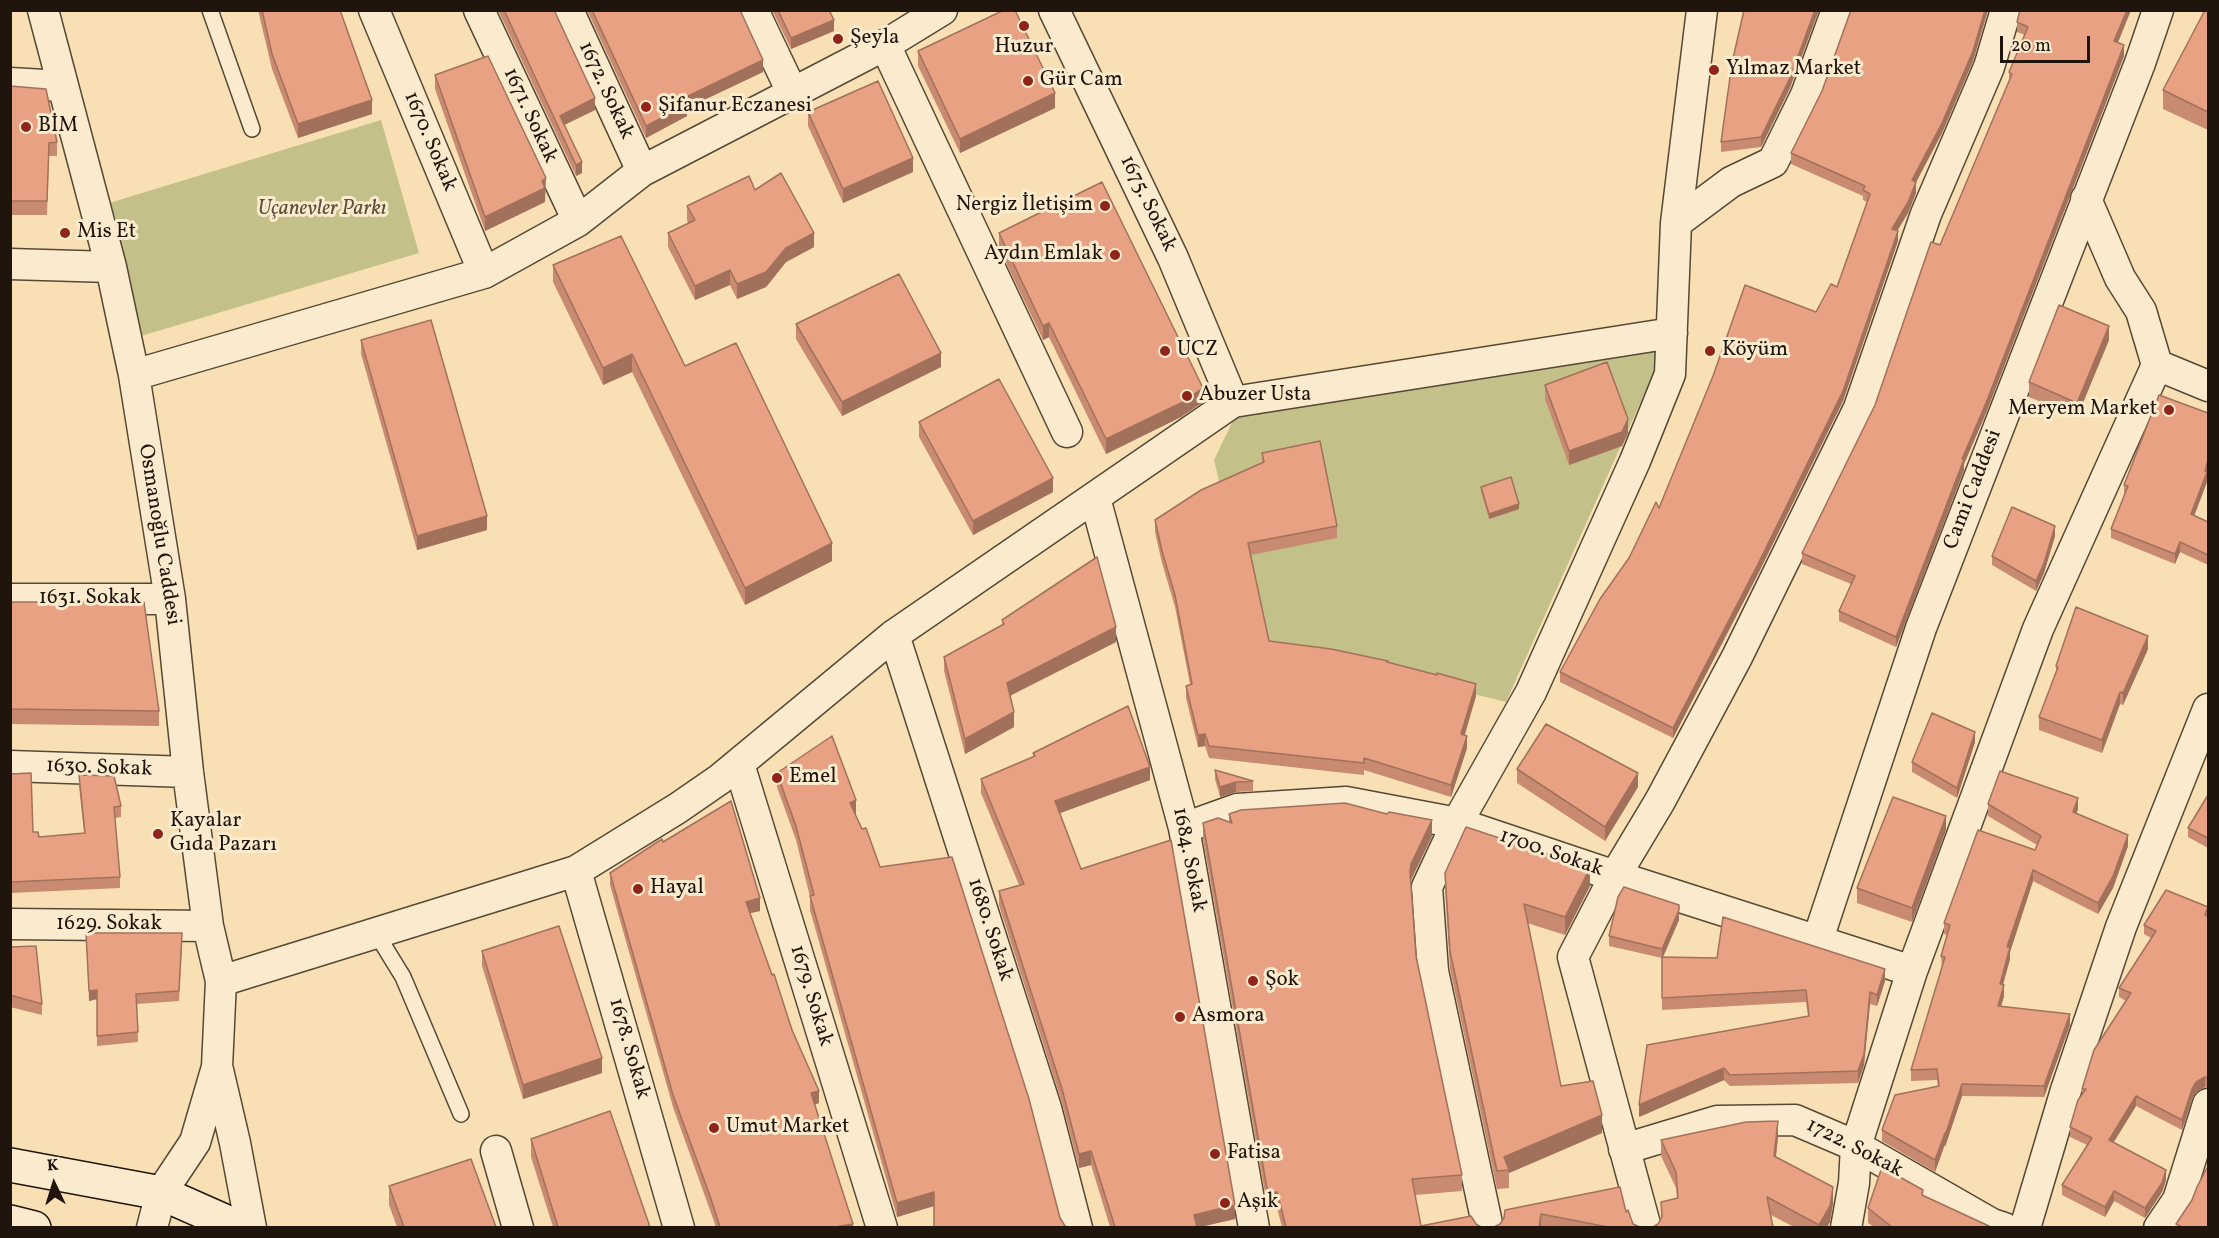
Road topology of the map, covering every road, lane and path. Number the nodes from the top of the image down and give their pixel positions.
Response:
1 (43, 10) edge
2 (210, 10) edge
3 (374, 10) edge
4 (479, 10) edge
5 (568, 10) edge
6 (753, 10) edge
7 (1054, 10) edge
8 (1702, 10) edge
9 (1837, 10) edge
10 (2006, 10) edge
11 (2158, 10) edge
12 (937, 11) edge
13 (885, 45) junction
14 (10, 83) edge
15 (62, 86) junction
16 (792, 93) junction
17 (252, 129) dead end
18 (642, 171) junction
19 (2086, 199) junction
20 (578, 221) junction
21 (1676, 224) junction
22 (10, 264) edge
23 (111, 267) junction
24 (484, 273) junction
25 (1672, 333) junction
26 (2157, 364) junction
27 (134, 375) junction
28 (2208, 386) edge
29 (1233, 402) junction
30 (1067, 432) dead end
31 (1095, 498) junction
32 (10, 599) edge
33 (170, 599) junction
34 (894, 635) junction
35 (2208, 709) edge
36 (739, 764) junction
37 (10, 766) edge
38 (188, 772) junction
39 (1457, 823) junction
40 (1184, 828) junction
41 (576, 871) junction
42 (1615, 876) junction
43 (10, 924) edge
44 (208, 926) junction
45 (376, 933) junction
46 (1817, 942) junction
47 (1912, 971) junction
48 (221, 981) junction
49 (217, 1067) junction
50 (2208, 1104) edge
51 (460, 1114) dead end
52 (1856, 1146) junction
53 (1624, 1149) junction
54 (496, 1151) dead end
55 (10, 1165) edge
56 (161, 1193) junction
57 (10, 1222) edge
58 (34, 1227) edge
59 (152, 1227) edge
60 (240, 1227) edge
61 (250, 1227) edge
62 (518, 1227) edge
63 (680, 1227) edge
64 (882, 1227) edge
65 (1077, 1227) edge
66 (1254, 1227) edge
67 (1488, 1227) edge
68 (1646, 1227) edge
69 (1846, 1227) edge
70 (2004, 1227) edge
71 (2025, 1227) edge
72 (2159, 1227) edge

1 - 15 street, Osmanoğlu Caddesi
2 - 17 lane
3 - 24 street, 1670. Sokak
4 - 20 street, 1671. Sokak
5 - 18 street, 1672. Sokak
6 - 16 street
7 - 29 street, 1675. Sokak
8 - 21 street
9 - 21 street
10 - 42 street
11 - 19 street, Cami Caddesi
12 - 13 street
13 - 16 street
13 - 30 street
14 - 15 street
15 - 23 street, Osmanoğlu Caddesi
16 - 18 street
18 - 20 street
19 - 26 street
19 - 46 street, Cami Caddesi
20 - 24 street
21 - 25 street
22 - 23 street
23 - 27 street, Osmanoğlu Caddesi
24 - 27 street
25 - 29 street
25 - 39 street
26 - 28 street
26 - 47 street
27 - 33 street, Osmanoğlu Caddesi
29 - 31 street
31 - 34 street
31 - 40 street, 1684. Sokak
32 - 33 street, 1631. Sokak
33 - 38 street, Osmanoğlu Caddesi
34 - 36 street
34 - 65 street, 1680. Sokak
35 - 71 street
36 - 41 street
36 - 64 street, 1679. Sokak
37 - 38 street, 1630. Sokak
38 - 44 street, Osmanoğlu Caddesi
39 - 40 street, 1700. Sokak
39 - 42 street, 1700. Sokak
39 - 67 street
40 - 66 street, 1684. Sokak
41 - 45 street
41 - 63 street, 1678. Sokak
42 - 46 street, 1700. Sokak
42 - 53 street
43 - 44 street, 1629. Sokak
44 - 48 street, Osmanoğlu Caddesi
45 - 48 street
45 - 51 lane
46 - 47 street, 1700. Sokak
47 - 52 street
48 - 49 street, Osmanoğlu Caddesi
49 - 56 street
49 - 61 street
50 - 72 street
52 - 53 street, 1722. Sokak
52 - 69 street
52 - 70 street, 1722. Sokak
53 - 68 street
54 - 62 street
55 - 56 main road
56 - 59 street
56 - 60 main road
57 - 58 main road

